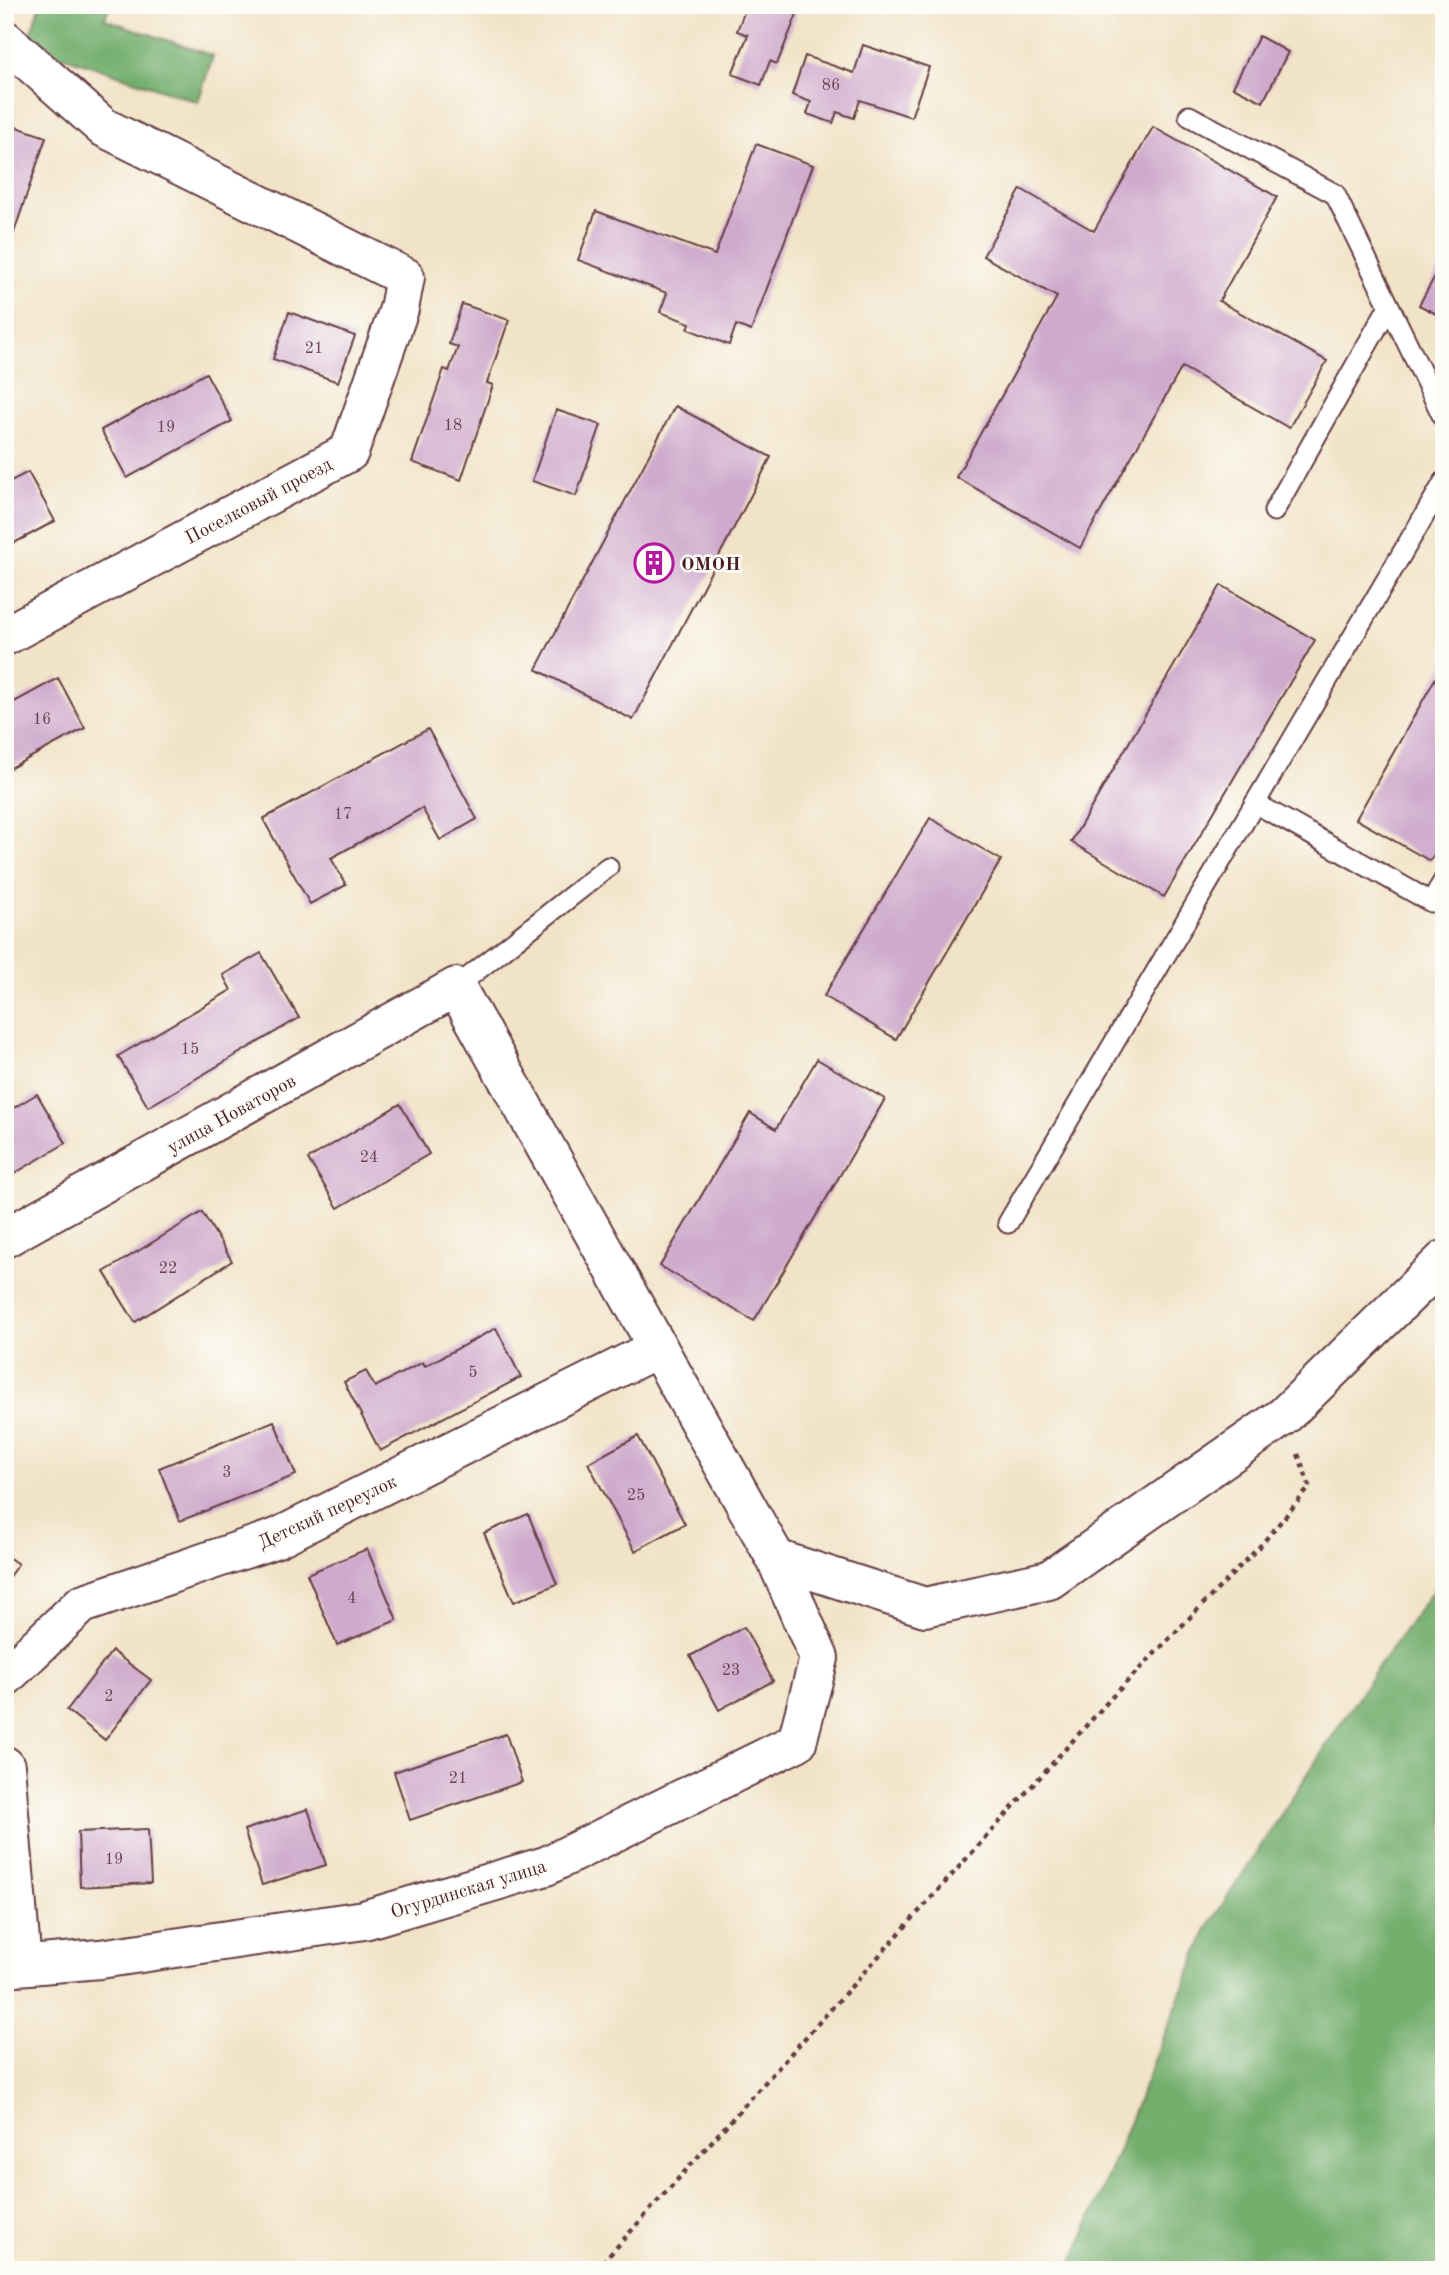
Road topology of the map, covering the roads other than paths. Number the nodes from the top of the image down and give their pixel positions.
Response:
1 (5, 40) edge
2 (1189, 116) dead end
3 (1389, 306) junction
4 (1444, 419) edge
5 (1444, 482) edge
6 (1274, 510) dead end
7 (5, 636) edge
8 (1255, 803) junction
9 (608, 867) dead end
10 (1444, 880) edge
11 (456, 987) junction
12 (1008, 1223) dead end
13 (5, 1238) edge
14 (1444, 1260) edge
15 (658, 1348) junction
16 (776, 1559) junction
17 (5, 1677) edge
18 (5, 1766) edge
19 (13, 1966) edge

1 - 7 street, Поселковый проезд
2 - 3 lane
3 - 4 lane
3 - 6 lane
5 - 8 lane
8 - 10 lane
8 - 12 lane
9 - 11 lane
11 - 13 street, улица Новаторов
11 - 15 street, Огурдинская улица
14 - 16 street
15 - 16 street, Огурдинская улица
15 - 17 street, Детский переулок
16 - 19 street, Огурдинская улица
18 - 19 street

